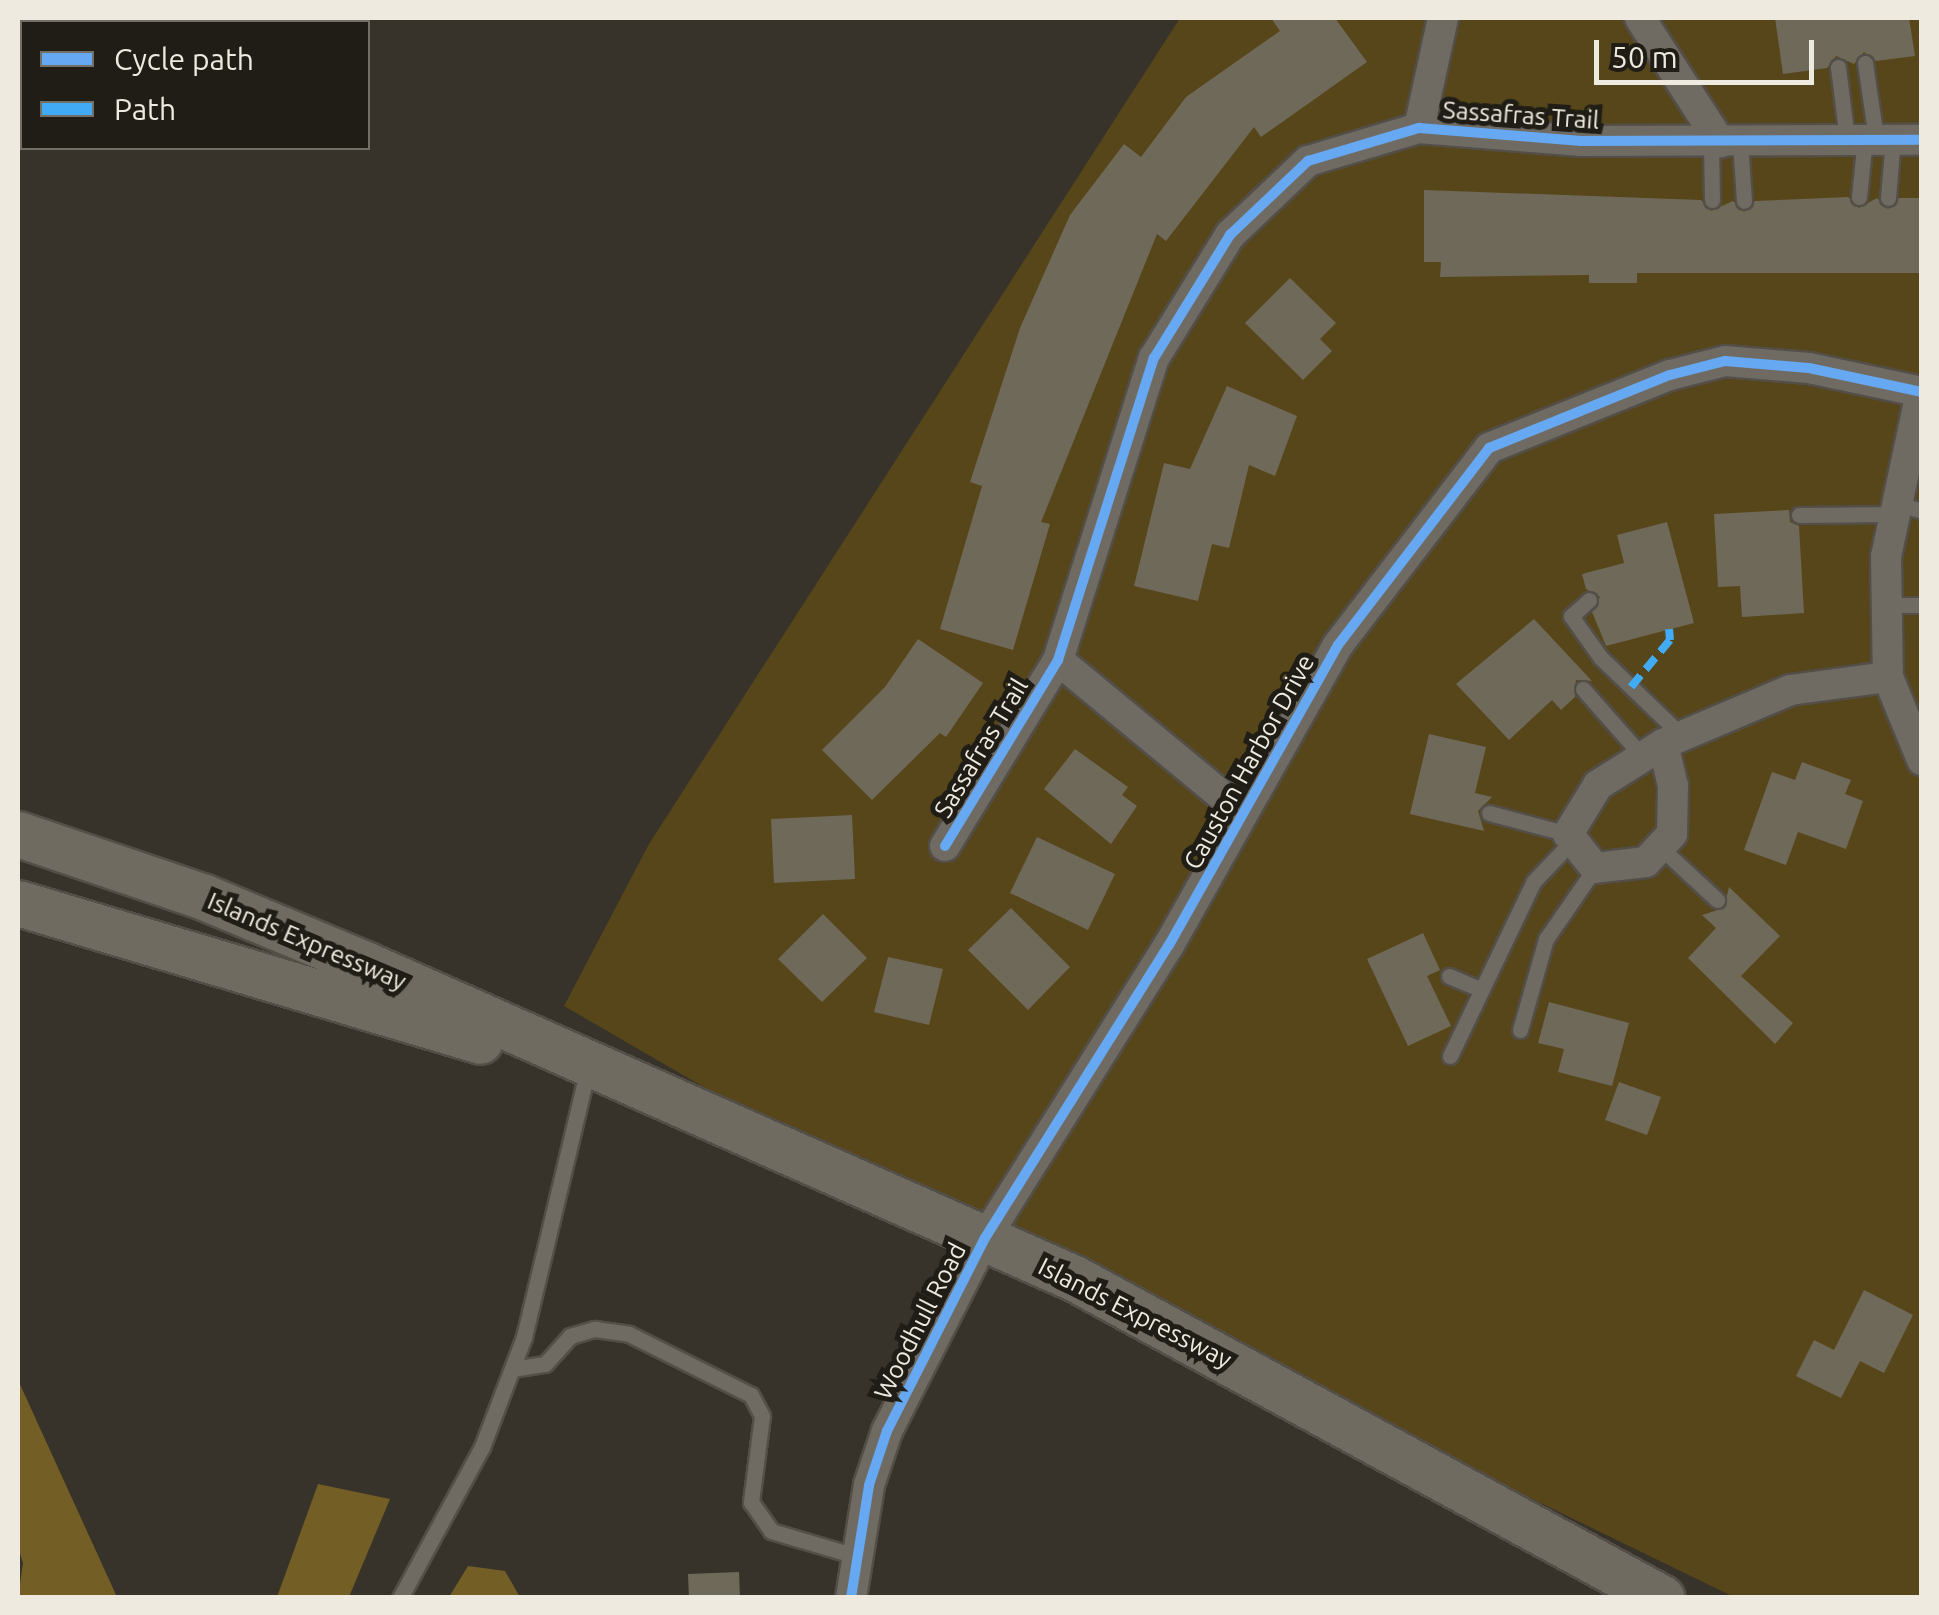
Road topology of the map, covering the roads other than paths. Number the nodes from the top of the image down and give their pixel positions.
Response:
1 (1444, 18) edge
2 (1640, 18) edge
3 (1865, 63) dead end
4 (1838, 67) dead end
5 (1419, 128) junction
6 (1881, 139) edge
7 (1724, 142) junction
8 (1860, 198) dead end
9 (1888, 198) dead end
10 (1712, 200) dead end
11 (1744, 201) dead end
12 (1921, 392) edge
13 (1905, 510) edge
14 (1799, 515) dead end
15 (1589, 600) dead end
16 (1887, 605) junction
17 (1922, 605) edge
18 (1058, 660) junction
19 (1583, 689) dead end
20 (1901, 690) edge
21 (1662, 746) junction
22 (1922, 760) edge
23 (1243, 813) junction
24 (1489, 813) dead end
25 (18, 834) edge
26 (1570, 837) junction
27 (945, 846) dead end
28 (1660, 847) junction
29 (1596, 868) junction
30 (1717, 900) dead end
31 (18, 902) edge
32 (1449, 976) dead end
33 (1479, 989) junction
34 (1520, 1030) dead end
35 (1450, 1056) dead end
36 (589, 1066) junction
37 (985, 1238) junction
38 (512, 1369) junction
39 (856, 1556) junction
40 (400, 1598) edge
41 (851, 1598) edge
42 (1662, 1598) edge

1 - 5 street, Sassafras Trail
2 - 7 street
3 - 6 lane
4 - 6 lane
5 - 7 street, Sassafras Trail
5 - 18 street, Sassafras Trail
6 - 7 street, Sassafras Trail
6 - 8 lane
6 - 9 lane
7 - 10 lane
7 - 11 lane
12 - 13 street
12 - 23 street, Causton Harbor Drive
13 - 14 lane
13 - 16 street
15 - 21 lane
16 - 17 lane
16 - 20 street
18 - 23 street, Sassafras Trail
18 - 27 street, Sassafras Trail
19 - 21 lane
20 - 21 street
20 - 22 street
21 - 26 street
21 - 28 street
23 - 37 street, Causton Harbor Drive
24 - 26 lane
25 - 36 main road, Islands Expressway
26 - 29 street
26 - 33 lane
28 - 29 street
28 - 30 lane
29 - 34 lane
31 - 36 main road, Islands Expressway
32 - 33 lane
33 - 35 lane
36 - 37 main road, Islands Expressway
36 - 38 lane
37 - 39 street, Woodhull Road
37 - 42 main road, Islands Expressway
38 - 39 lane
38 - 40 lane
39 - 41 street, Woodhull Road

